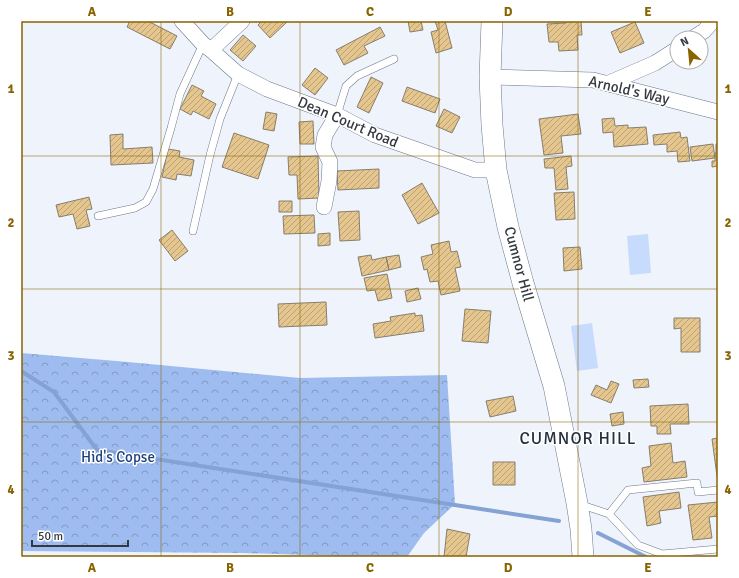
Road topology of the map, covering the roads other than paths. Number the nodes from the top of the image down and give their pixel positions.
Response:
1 (182, 21) edge
2 (242, 21) edge
3 (492, 21) edge
4 (714, 21) edge
5 (705, 30) edge
6 (207, 47) junction
7 (669, 54) edge
8 (394, 59) dead end
9 (238, 74) junction
10 (490, 78) junction
11 (609, 83) junction
12 (718, 112) edge
13 (337, 115) junction
14 (496, 170) junction
15 (324, 207) dead end
16 (98, 216) dead end
17 (193, 231) dead end
18 (718, 490) edge
19 (577, 503) junction
20 (609, 514) junction
21 (718, 549) edge
22 (583, 557) edge

1 - 6 street, Dean Court Road
2 - 6 street
3 - 10 street, Cumnor Hill
4 - 5 street
6 - 9 street, Dean Court Road
6 - 16 lane
7 - 11 street
8 - 13 lane
9 - 13 street, Dean Court Road
9 - 17 lane
10 - 11 street, Arnold's Way
10 - 14 street, Cumnor Hill
11 - 12 street, Arnold's Way
13 - 14 street, Dean Court Road
13 - 15 street
14 - 19 street, Cumnor Hill
18 - 20 lane
19 - 20 lane
19 - 22 street, Cumnor Hill
20 - 21 lane

